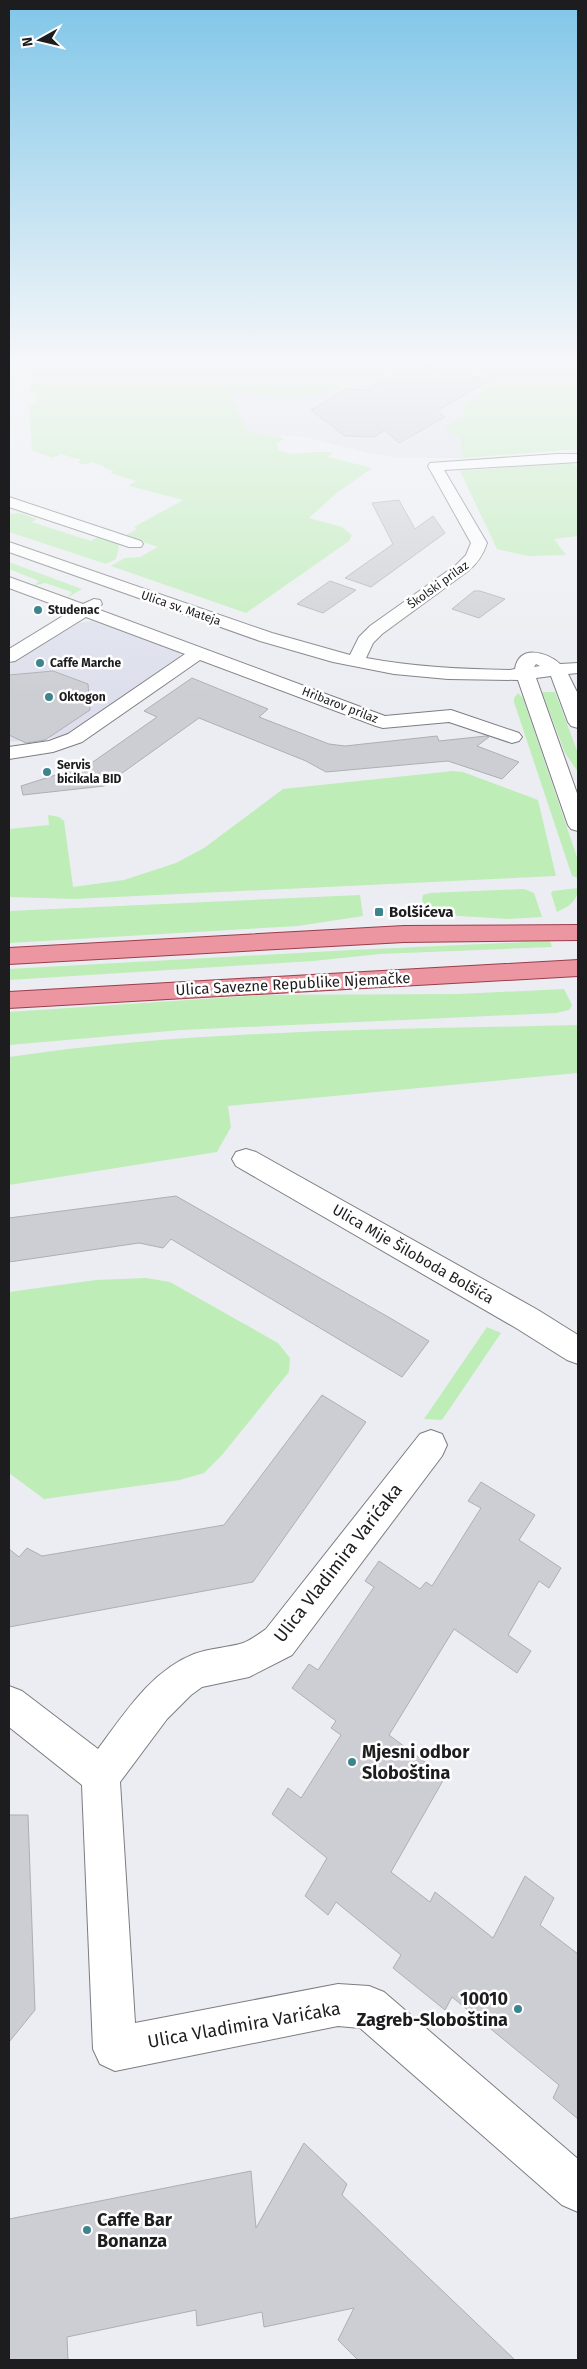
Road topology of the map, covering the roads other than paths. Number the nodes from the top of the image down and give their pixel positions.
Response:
1 (439, 473) edge
2 (9, 502) edge
3 (135, 544) dead end
4 (9, 547) edge
5 (9, 582) edge
6 (120, 587) junction
7 (84, 611) junction
8 (200, 652) junction
9 (578, 654) edge
10 (9, 657) edge
11 (356, 660) junction
12 (529, 665) junction
13 (578, 668) edge
14 (557, 670) junction
15 (578, 722) edge
16 (512, 737) dead end
17 (9, 753) edge
18 (578, 825) edge
19 (578, 932) edge
20 (9, 956) edge
21 (578, 968) edge
22 (9, 1000) edge
23 (246, 1159) dead end
24 (578, 1351) edge
25 (431, 1445) dead end
26 (9, 1704) edge
27 (101, 1776) junction
28 (578, 2189) edge

1 - 11 street, Školski prilaz
2 - 3 street
4 - 6 street, Ulica sv. Mateja
5 - 7 street, Hribarov prilaz
6 - 7 street
6 - 11 street, Ulica sv. Mateja
7 - 8 street, Hribarov prilaz
7 - 10 street
8 - 16 street, Hribarov prilaz
8 - 17 street
9 - 12 street, Ulica sv. Mateja
11 - 12 street, Ulica sv. Mateja
12 - 14 street, Ulica sv. Mateja
12 - 18 street
13 - 14 street, Ulica sv. Mateja
14 - 15 street
19 - 20 main road
21 - 22 main road, Ulica Savezne Republike Njemačke
23 - 24 street, Ulica Mije Šiloboda Bolšića
25 - 27 street, Ulica Vladimira Varićaka
26 - 27 street
27 - 28 street, Ulica Vladimira Varićaka

